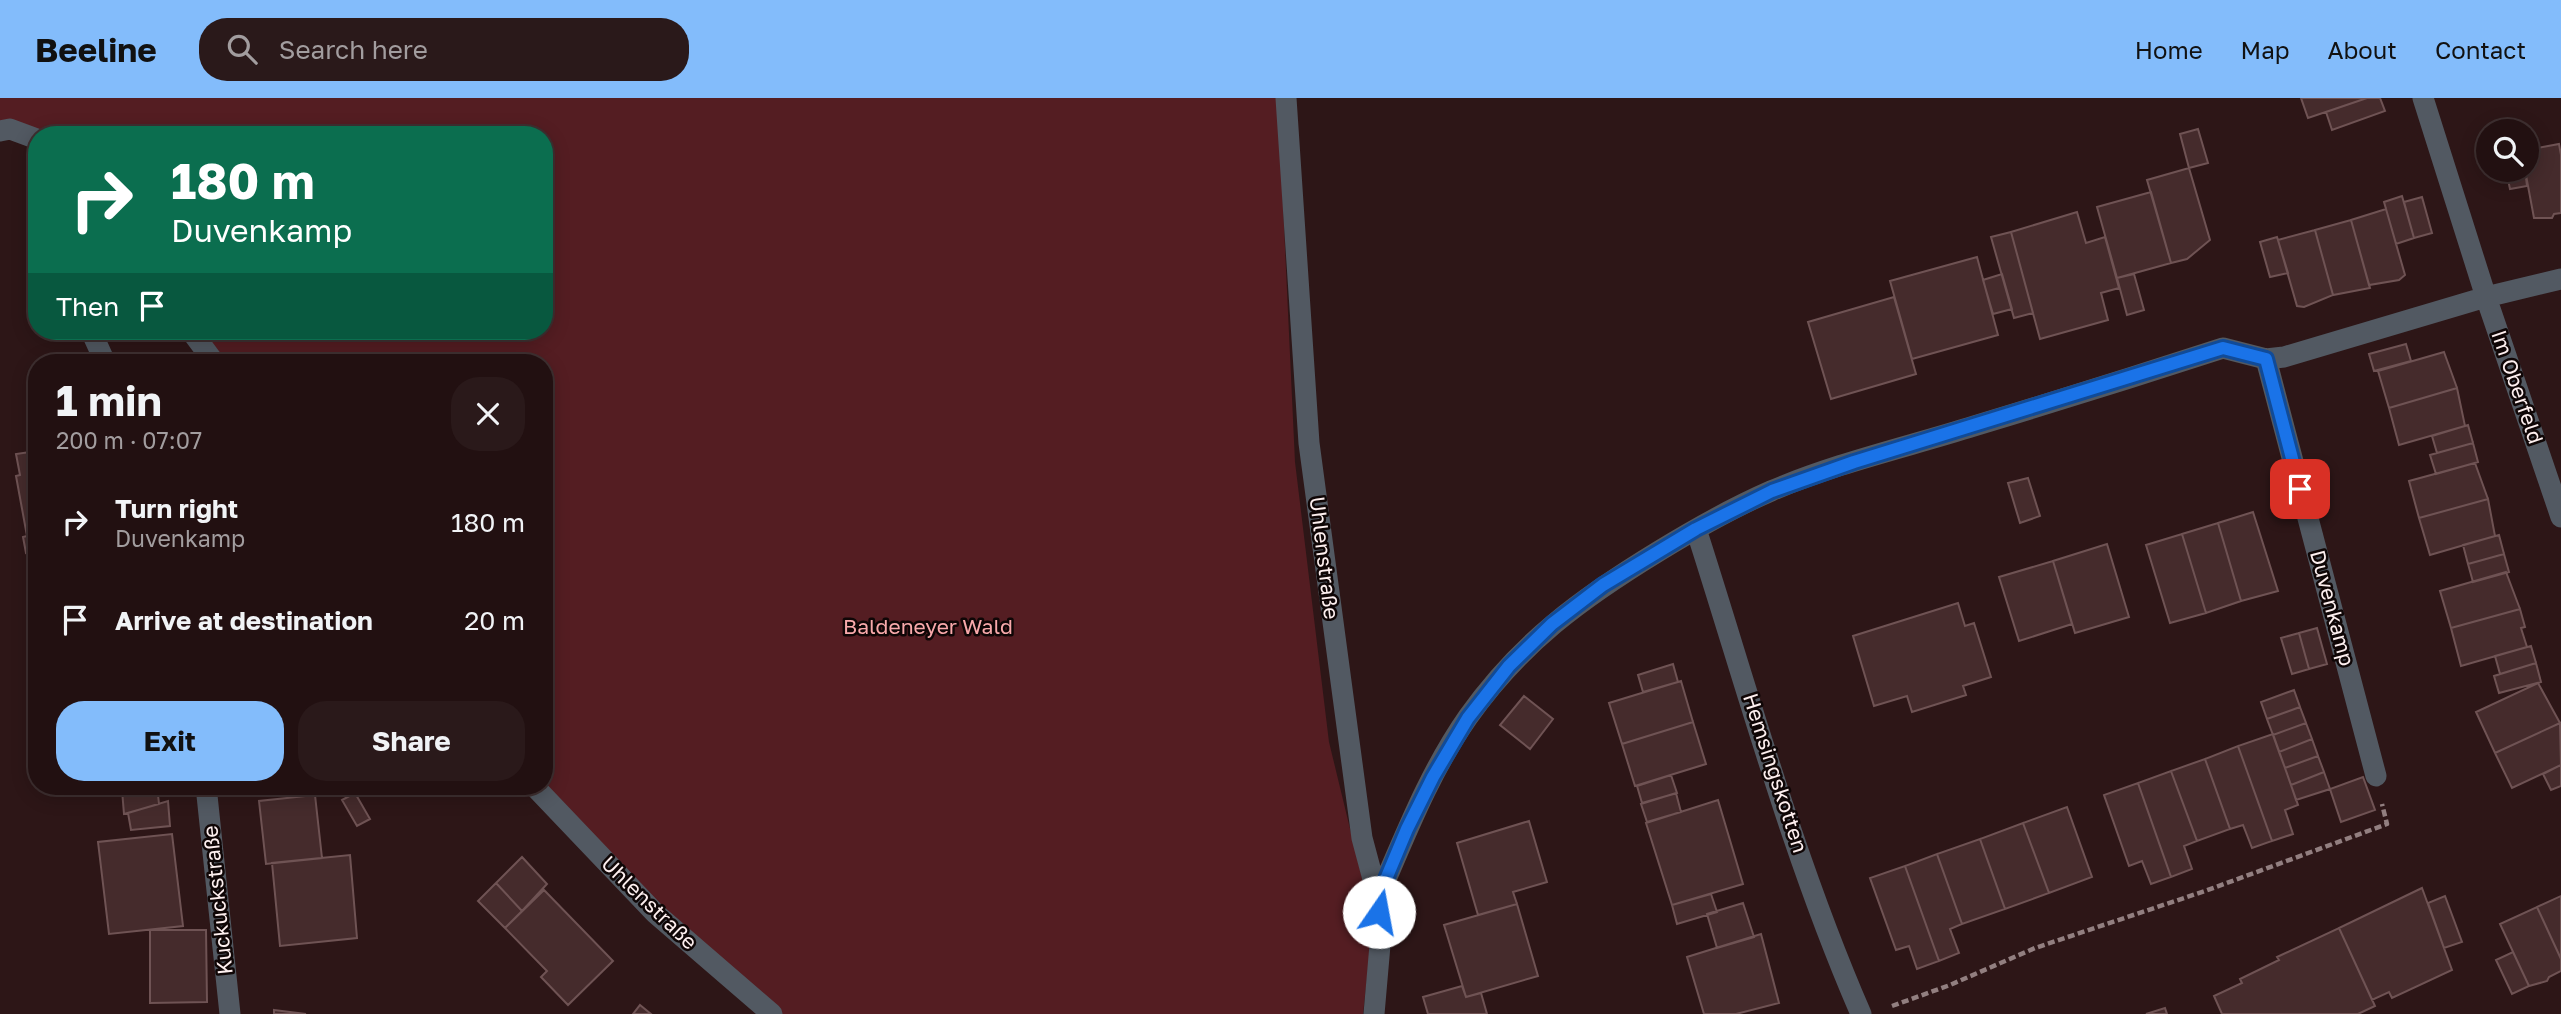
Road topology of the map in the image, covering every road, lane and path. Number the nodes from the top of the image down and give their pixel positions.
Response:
1 (1286, 98) edge
2 (2423, 98) edge
3 (0, 131) edge
4 (28, 136) edge
5 (2561, 279) edge
6 (2486, 297) junction
7 (2275, 358) junction
8 (2561, 517) edge
9 (1696, 529) junction
10 (2376, 776) joint
11 (207, 795) edge
12 (543, 795) edge
13 (1378, 898) junction
14 (1871, 1012) edge
15 (230, 1014) edge
16 (772, 1014) edge
17 (1374, 1014) edge

1 - 13 street, Uhlenstraße
2 - 6 street, Im Oberfeld
3 - 4 street
5 - 6 street
6 - 7 street
6 - 8 street, Im Oberfeld
7 - 9 street
7 - 10 street, Duvenkamp
9 - 13 street
9 - 14 street, Hemsingskotten
10 - 14 path
11 - 15 street, Kuckuckstraße
12 - 16 street, Uhlenstraße
13 - 17 street, Uhlenstraße

